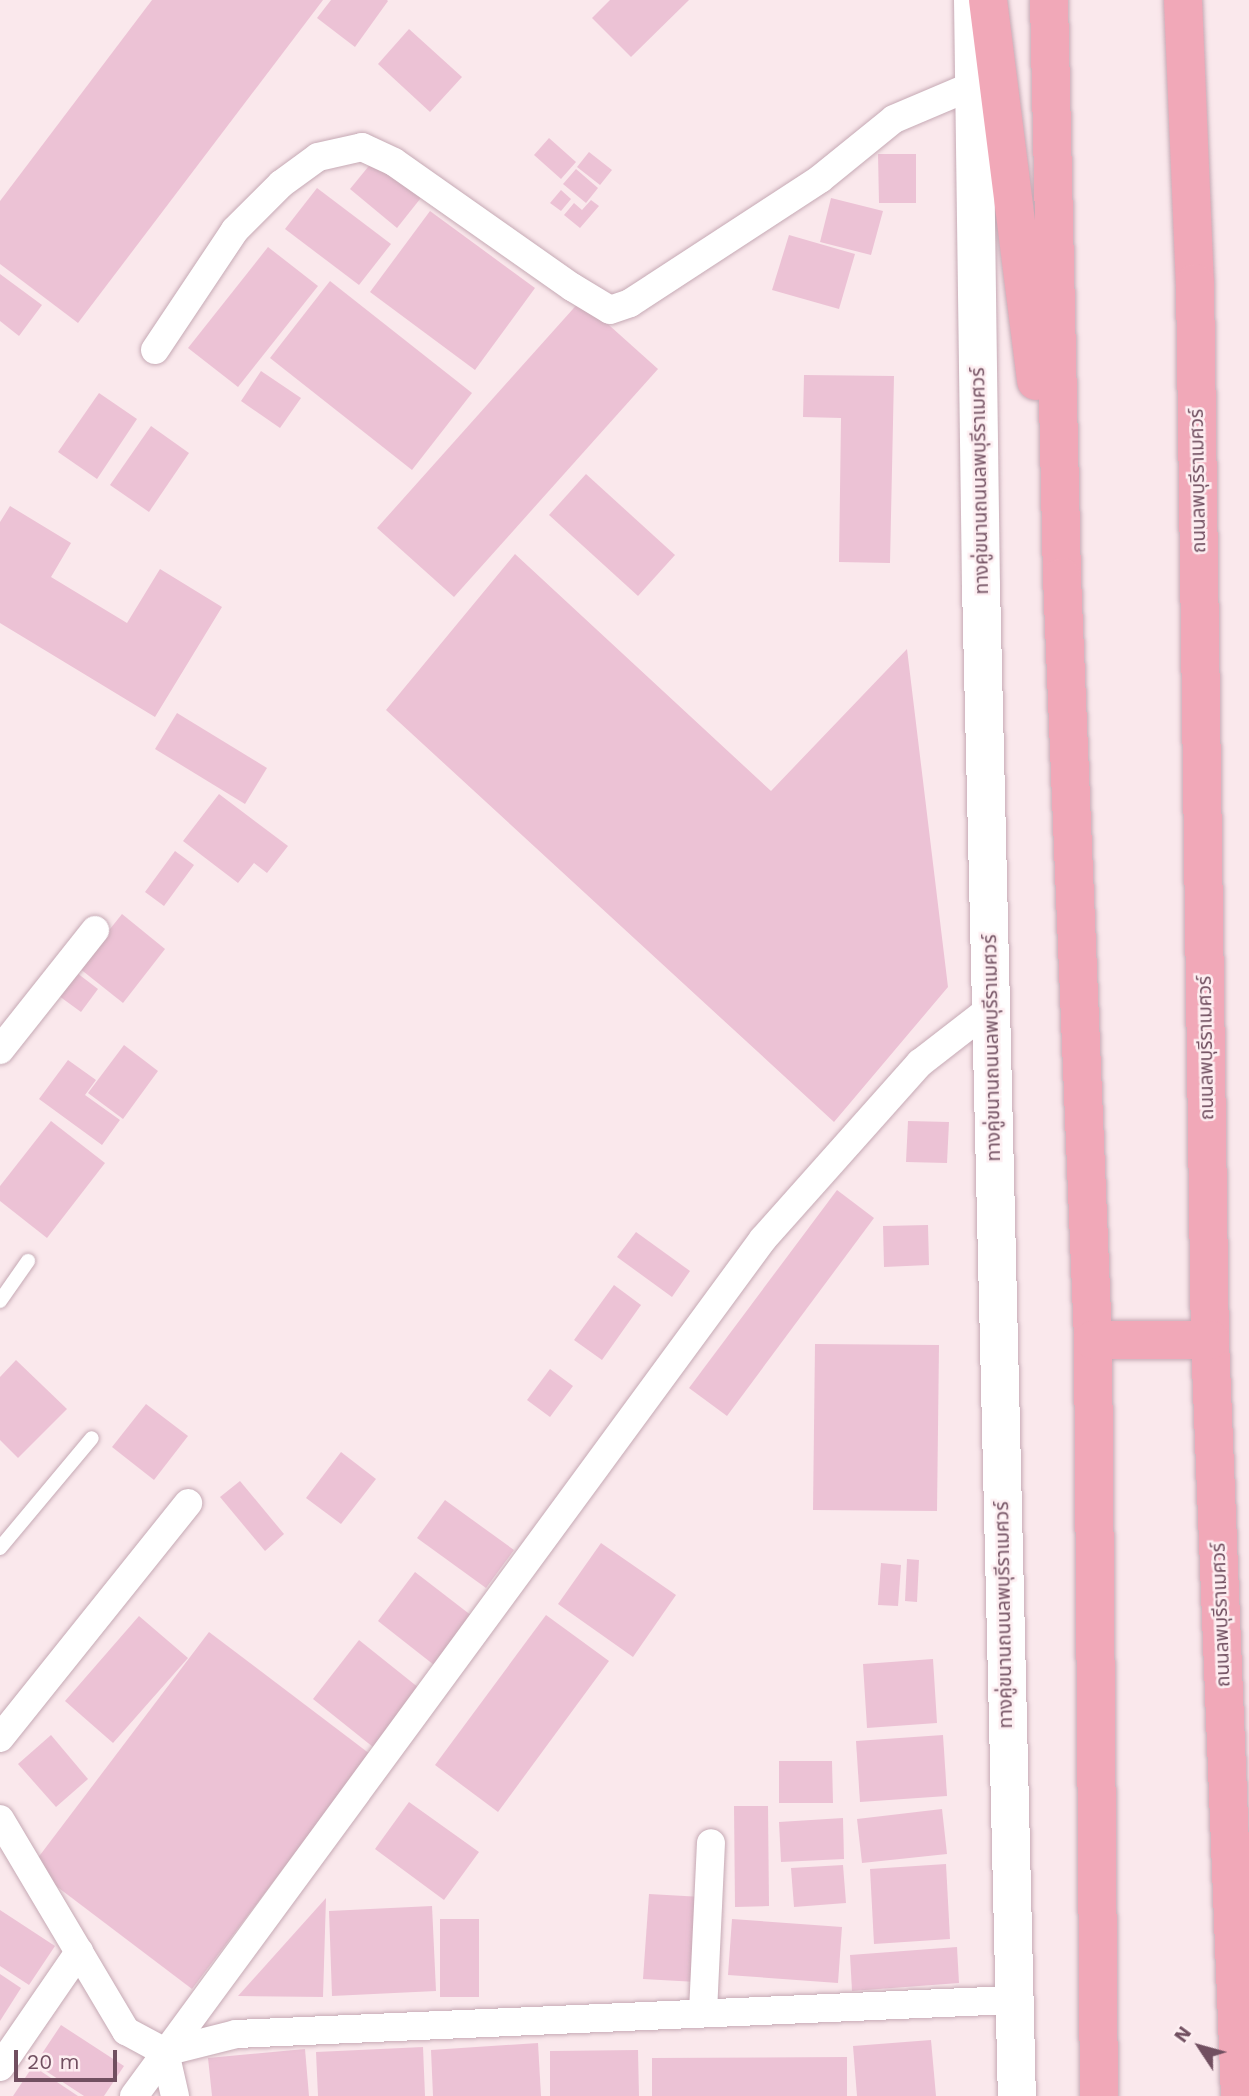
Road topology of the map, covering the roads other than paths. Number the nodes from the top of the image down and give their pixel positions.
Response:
1 (973, 0) edge
2 (988, 0) edge
3 (1049, 0) edge
4 (1183, 0) edge
5 (1203, 0) edge
6 (974, 85) junction
7 (1195, 283) junction
8 (155, 350) dead end
9 (1062, 577) junction
10 (94, 930) dead end
11 (991, 1008) junction
12 (0, 1050) edge
13 (28, 1261) dead end
14 (0, 1301) edge
15 (1093, 1340) junction
16 (1210, 1340) junction
17 (92, 1438) dead end
18 (188, 1503) dead end
19 (0, 1548) edge
20 (0, 1738) edge
21 (0, 1819) edge
22 (711, 1843) dead end
23 (79, 1952) junction
24 (1012, 2000) junction
25 (703, 2012) junction
26 (164, 2052) junction
27 (0, 2067) edge
28 (134, 2096) edge
29 (175, 2096) edge
30 (1017, 2096) edge
31 (1099, 2096) edge
32 (1240, 2096) edge

1 - 6 main road, ทางคู่ขนานถนนลพบุรีราเมศวร์
2 - 9 main road
3 - 9 main road
4 - 7 main road, ถนนลพบุรีราเมศวร์
5 - 7 main road
6 - 8 street
6 - 11 main road, ทางคู่ขนานถนนลพบุรีราเมศวร์
7 - 16 main road, ถนนลพบุรีราเมศวร์
9 - 15 main road
10 - 12 street
11 - 24 main road, ทางคู่ขนานถนนลพบุรีราเมศวร์
11 - 26 street
13 - 14 lane
15 - 16 main road
15 - 31 main road
16 - 32 main road, ถนนลพบุรีราเมศวร์
17 - 19 lane
18 - 20 street
21 - 23 street
22 - 25 street
23 - 26 street
23 - 27 street
24 - 25 street
24 - 30 main road, ทางคู่ขนานถนนลพบุรีราเมศวร์
25 - 26 street
26 - 28 street
26 - 29 street

